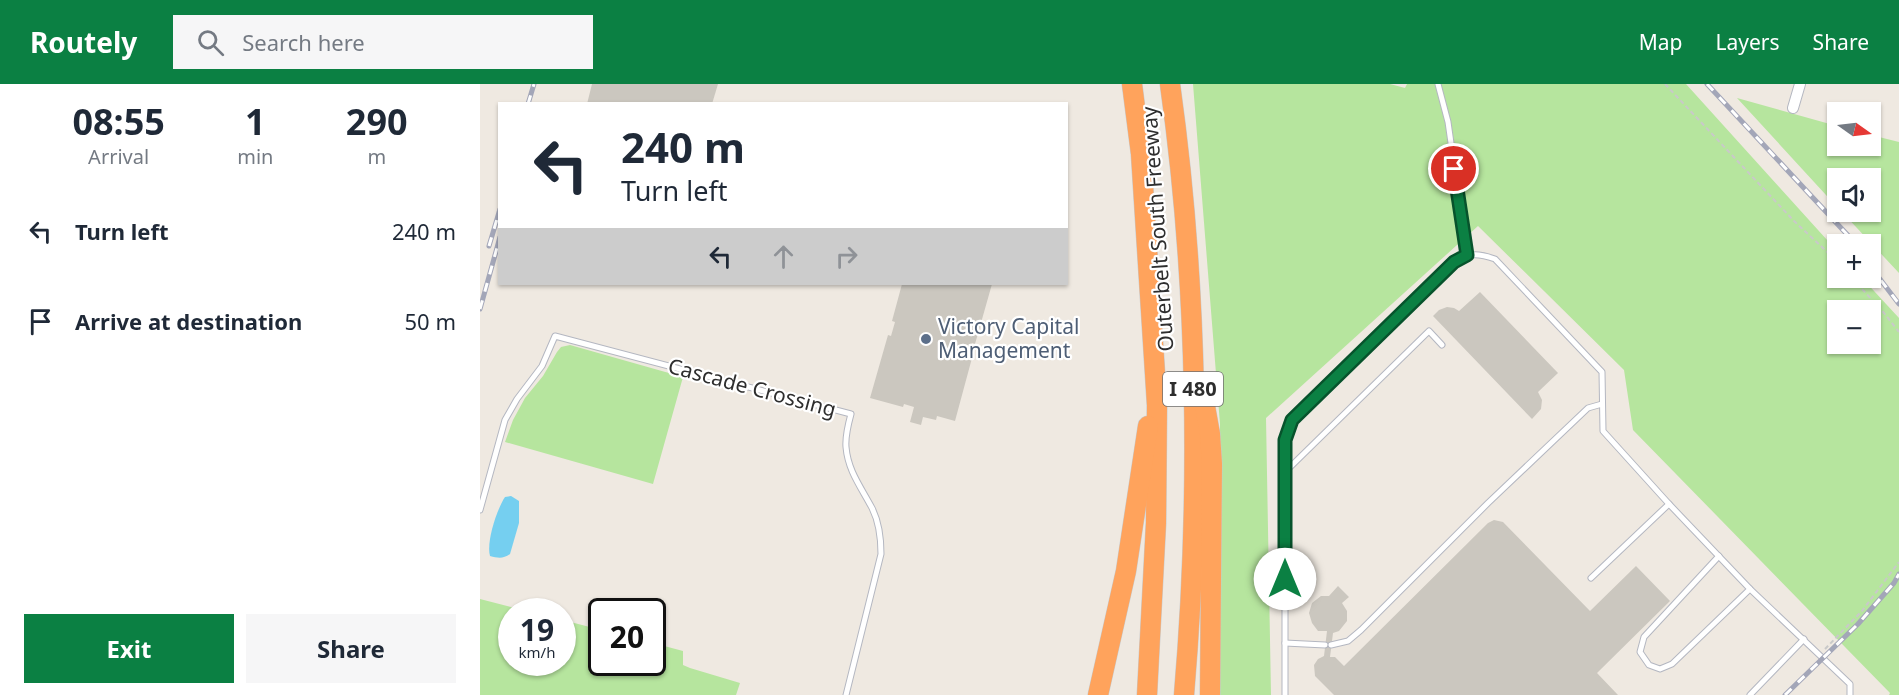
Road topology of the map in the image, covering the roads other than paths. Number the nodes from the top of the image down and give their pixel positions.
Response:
1 (1132, 84) edge
2 (1170, 84) edge
3 (1438, 84) edge
4 (1800, 84) edge
5 (1793, 108) dead end
6 (1467, 255) junction
7 (1192, 345) junction
8 (1442, 345) dead end
9 (1602, 404) junction
10 (1157, 405) junction
11 (1285, 472) junction
12 (1669, 504) junction
13 (480, 510) edge
14 (1719, 556) junction
15 (1591, 578) dead end
16 (1750, 588) junction
17 (1804, 639) junction
18 (1285, 643) junction
19 (846, 695) edge
20 (1098, 695) edge
21 (1147, 695) edge
22 (1184, 695) edge
23 (1210, 695) edge
24 (1285, 695) edge
25 (1750, 695) edge
26 (1851, 695) edge

1 - 10 highway, Outerbelt South Freeway / I 480
2 - 7 highway, Outerbelt South Freeway / I 480
3 - 6 lane
4 - 5 street
6 - 9 lane
6 - 11 lane
7 - 22 highway, Outerbelt South Freeway / I 480
7 - 23 highway
8 - 11 lane
9 - 12 lane
9 - 18 lane
10 - 20 highway
10 - 21 highway, Outerbelt South Freeway / I 480
11 - 18 lane
12 - 14 lane
12 - 15 lane
13 - 19 lane, Cascade Crossing
14 - 16 lane
14 - 16 lane
16 - 17 lane
17 - 25 lane
17 - 26 lane
18 - 24 lane

